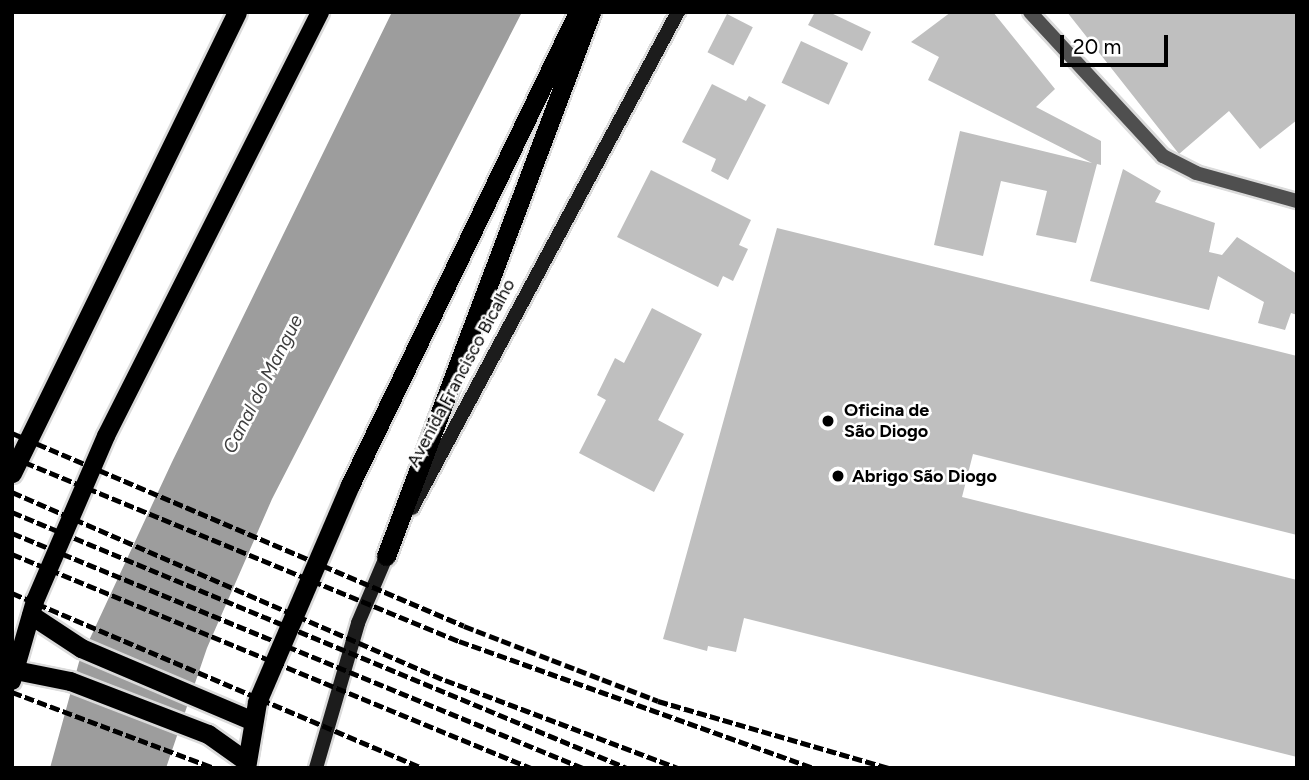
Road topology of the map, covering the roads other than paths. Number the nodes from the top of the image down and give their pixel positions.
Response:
1 (237, 12) edge
2 (320, 12) edge
3 (578, 12) edge
4 (591, 12) edge
5 (678, 12) edge
6 (1030, 12) edge
7 (1297, 201) edge
8 (12, 473) edge
9 (386, 556) junction
10 (31, 615) junction
11 (14, 676) edge
12 (253, 721) junction
13 (246, 764) edge
14 (316, 768) edge

1 - 8 highway
2 - 10 main road
3 - 12 highway
4 - 9 highway
5 - 9 main road, Avenida Francisco Bicalho
6 - 7 lane
9 - 14 main road, Avenida Francisco Bicalho
10 - 11 main road
10 - 12 highway
11 - 13 highway
12 - 13 highway

